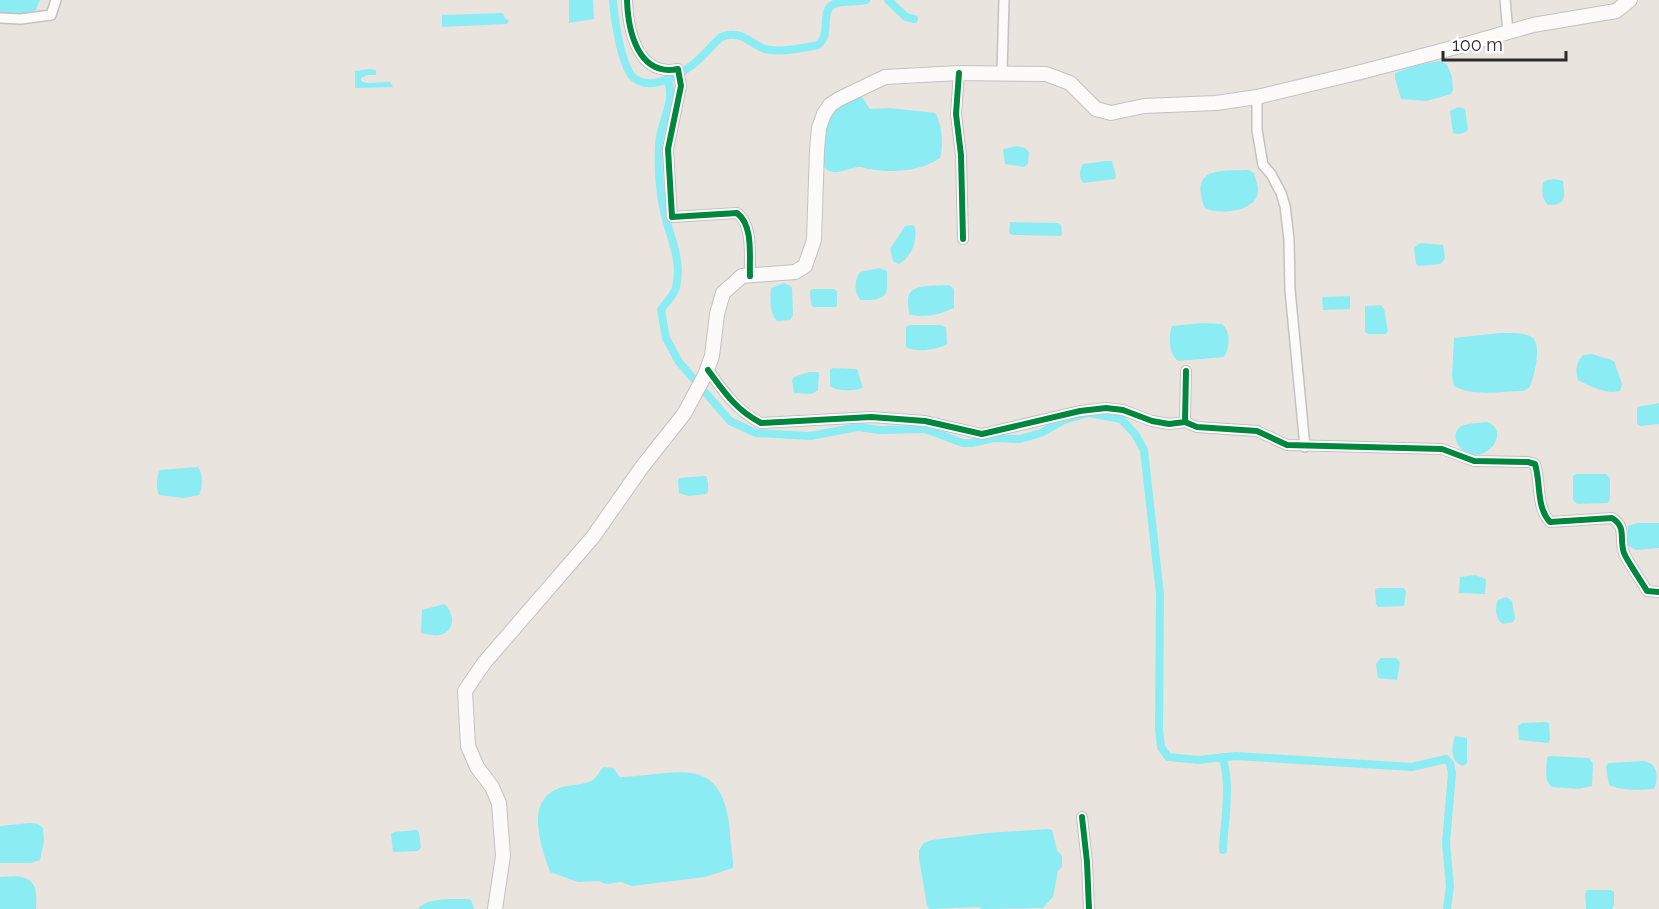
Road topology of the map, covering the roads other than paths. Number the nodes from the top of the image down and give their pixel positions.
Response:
1 (56, 0) edge
2 (627, 0) edge
3 (1004, 0) edge
4 (1505, 0) edge
5 (1630, 0) edge
6 (0, 18) edge
7 (1508, 32) junction
8 (959, 73) junction
9 (1002, 73) junction
10 (1257, 97) junction
11 (963, 239) dead end
12 (750, 276) junction
13 (1186, 370) dead end
14 (707, 372) junction
15 (1185, 422) junction
16 (1305, 447) junction
17 (1659, 592) edge
18 (1082, 817) dead end
19 (495, 909) edge
20 (1089, 909) edge

1 - 6 street
2 - 12 street
3 - 9 street
4 - 7 street
5 - 7 main road
7 - 10 main road
8 - 9 main road
8 - 11 street
8 - 12 main road
9 - 10 main road
10 - 16 street
12 - 14 main road
13 - 15 street
14 - 15 street
14 - 19 main road
15 - 16 street
16 - 17 street
18 - 20 street

